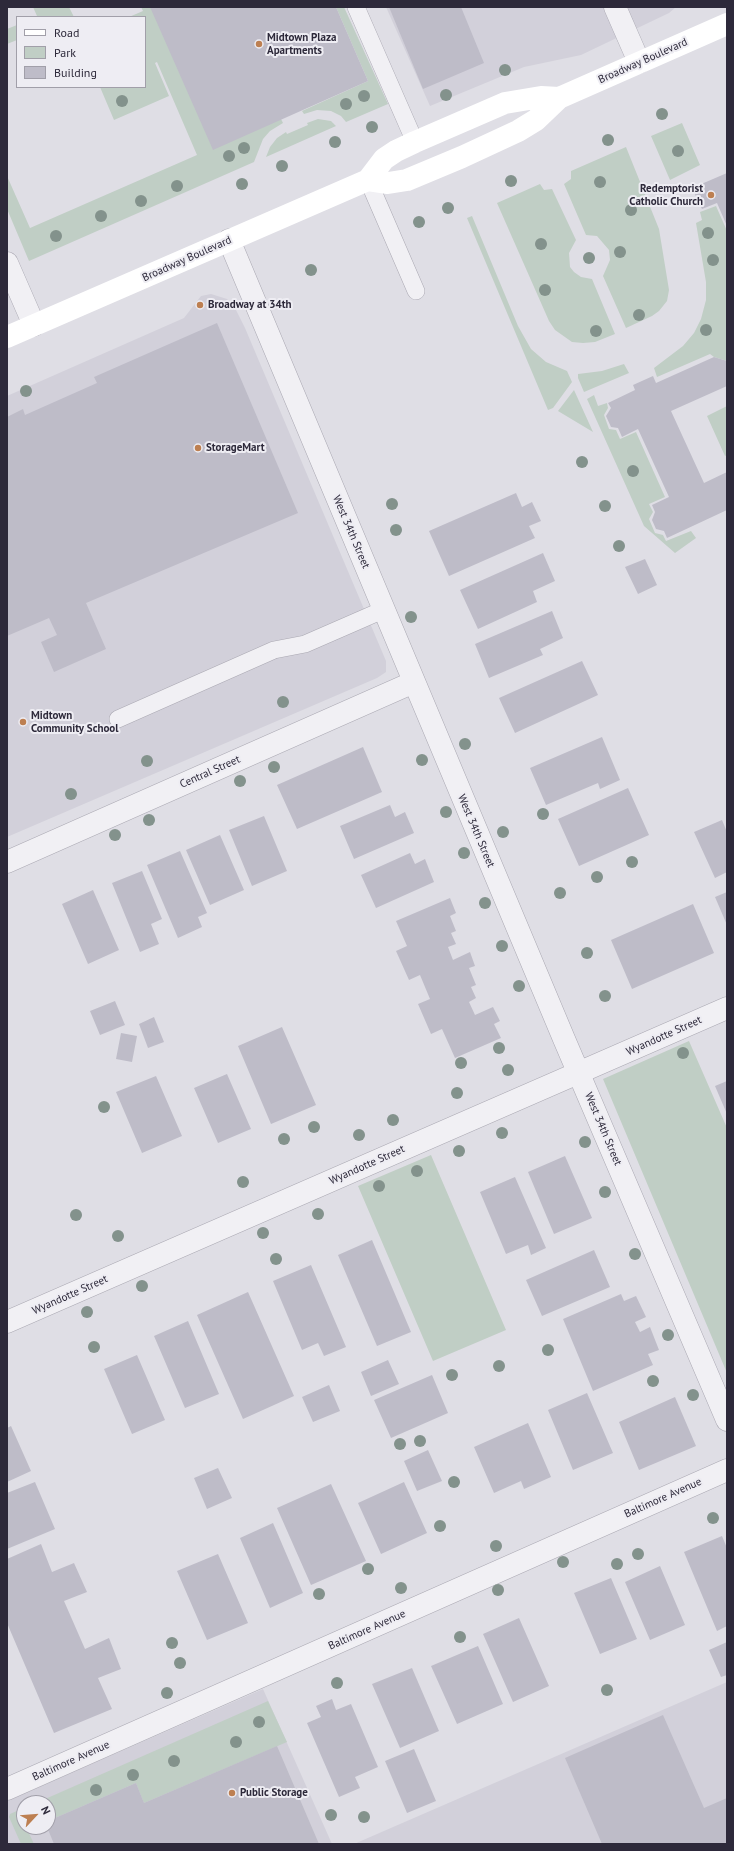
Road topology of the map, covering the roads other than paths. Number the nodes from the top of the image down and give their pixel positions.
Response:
1 (356, 7) edge
2 (615, 7) edge
3 (727, 24) edge
4 (639, 62) junction
5 (559, 98) junction
6 (415, 142) junction
7 (368, 180) junction
8 (229, 240) junction
9 (7, 263) edge
10 (416, 291) dead end
11 (34, 325) junction
12 (7, 337) edge
13 (383, 610) junction
14 (414, 682) junction
15 (118, 719) dead end
16 (7, 862) edge
17 (727, 1008) edge
18 (579, 1073) junction
19 (7, 1322) edge
20 (727, 1420) edge
21 (727, 1470) edge
22 (7, 1789) edge

1 - 6 lane
2 - 4 street
3 - 4 main road, Broadway Boulevard
4 - 5 main road, Broadway Boulevard
5 - 6 main road, Broadway Boulevard
5 - 7 main road, Broadway Boulevard
6 - 7 main road, Broadway Boulevard
7 - 8 main road, Broadway Boulevard
7 - 10 lane
8 - 11 main road, Broadway Boulevard
8 - 13 street, West 34th Street
9 - 11 street
11 - 12 main road, Broadway Boulevard
13 - 14 street, West 34th Street
13 - 15 lane
14 - 16 street, Central Street
14 - 18 street, West 34th Street
17 - 18 street, Wyandotte Street
18 - 19 street, Wyandotte Street
18 - 20 street, West 34th Street
21 - 22 street, Baltimore Avenue

